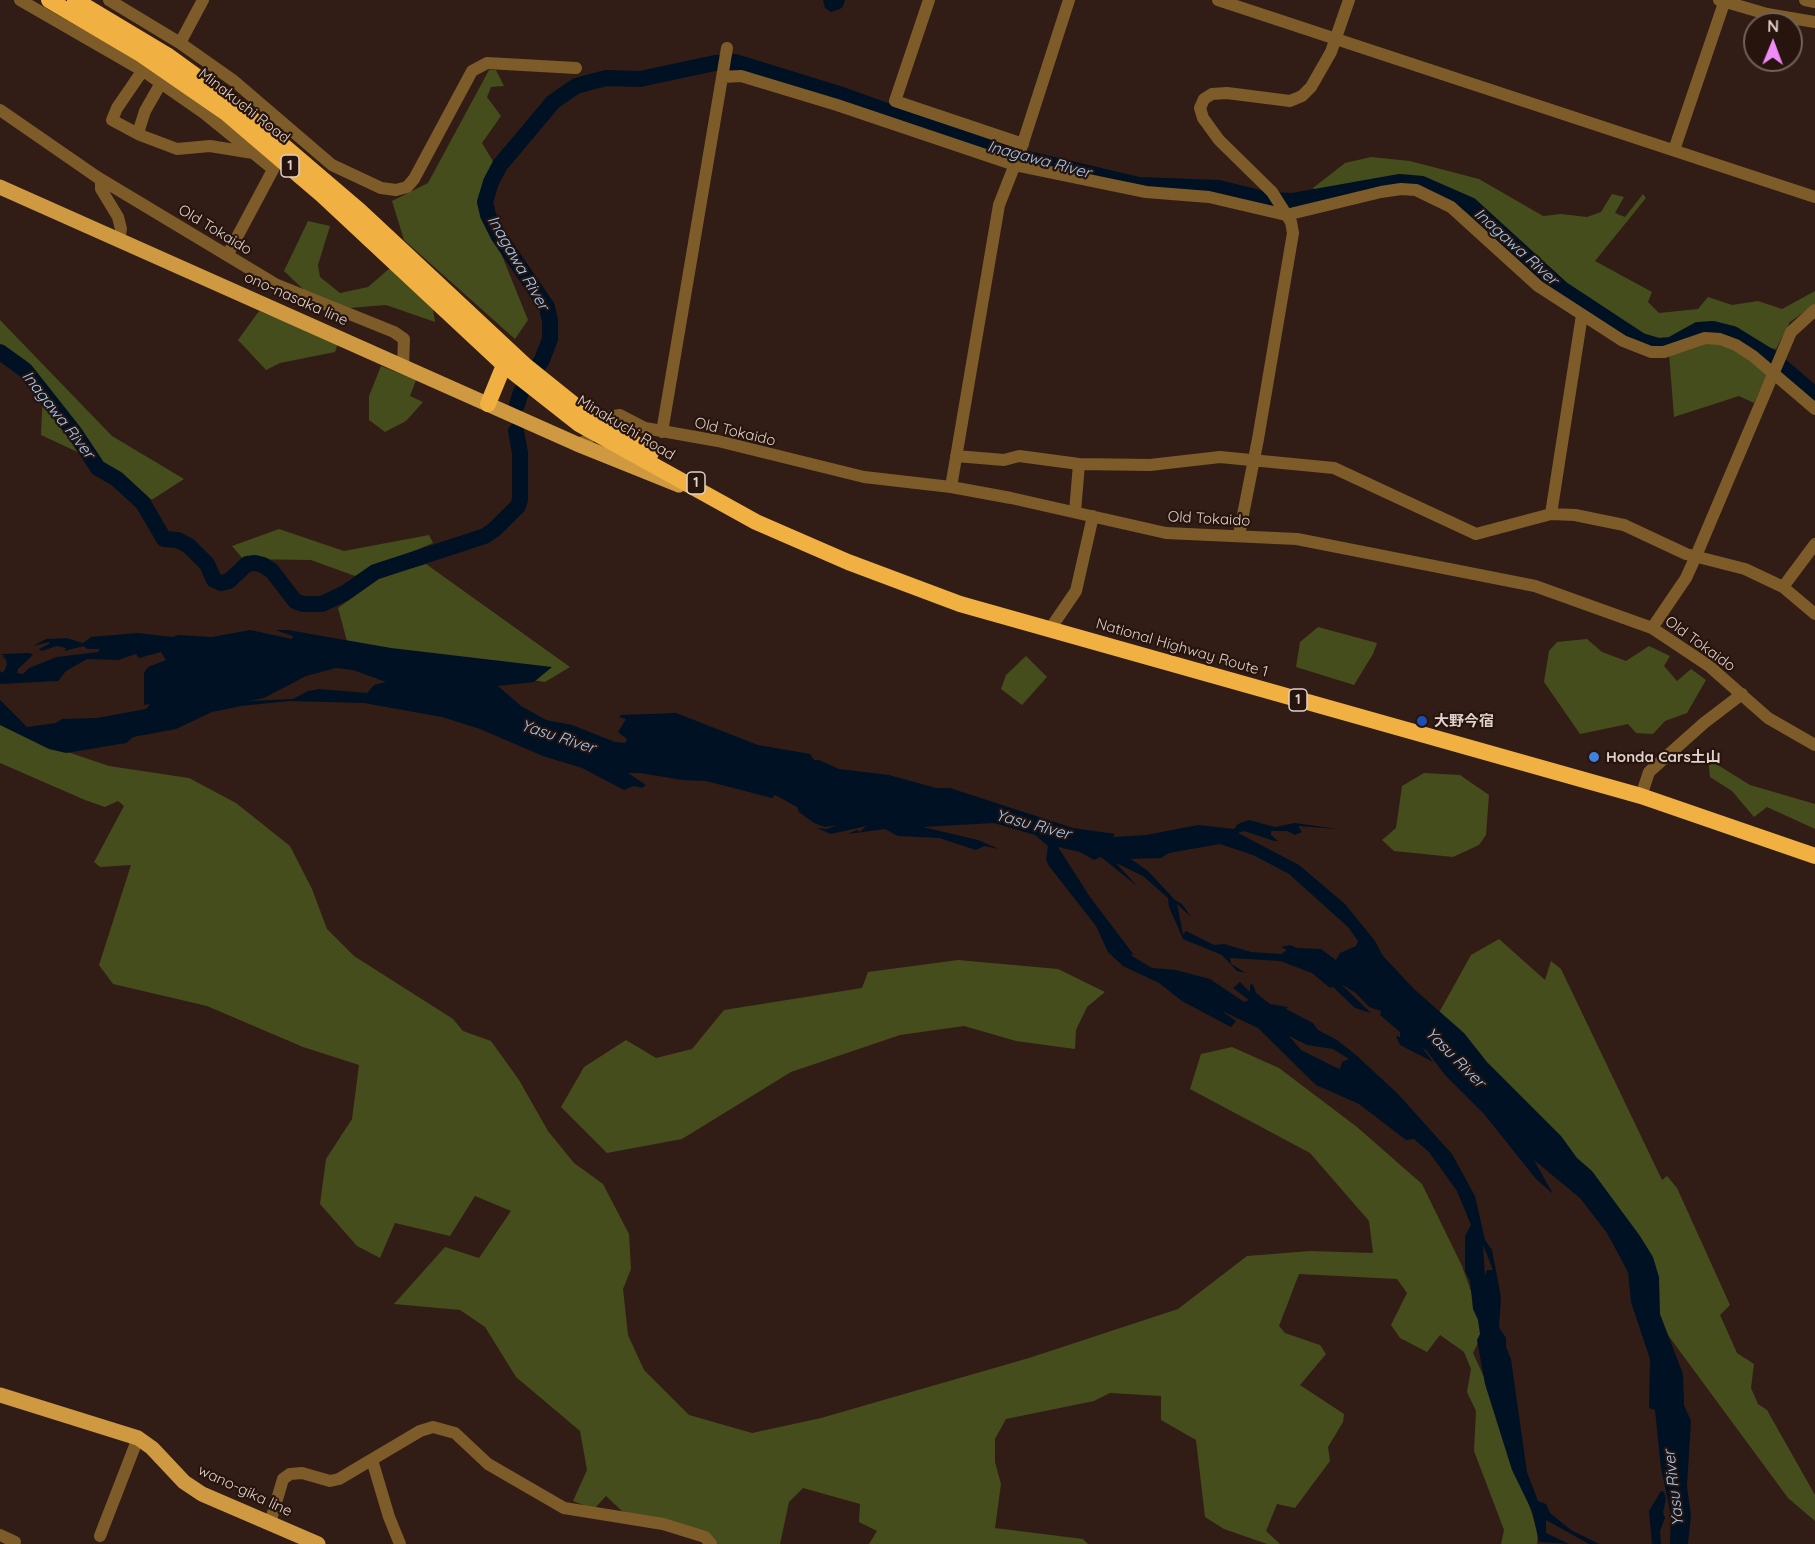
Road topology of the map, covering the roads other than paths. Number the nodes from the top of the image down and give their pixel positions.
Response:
1 (20, 0) edge
2 (49, 0) edge
3 (75, 0) edge
4 (109, 0) edge
5 (203, 0) edge
6 (929, 0) edge
7 (1070, 0) edge
8 (1218, 0) edge
9 (1349, 0) edge
10 (1805, 0) edge
11 (1721, 1) edge
12 (1815, 2) edge
13 (1815, 22) edge
14 (1338, 38) junction
15 (180, 44) junction
16 (726, 51) dead end
17 (576, 68) dead end
18 (143, 70) junction
19 (723, 74) junction
20 (161, 83) junction
21 (0, 110) edge
22 (138, 134) junction
23 (1674, 150) junction
24 (254, 153) junction
25 (1019, 155) junction
26 (101, 180) junction
27 (0, 187) edge
28 (1815, 197) edge
29 (1283, 211) junction
30 (119, 240) junction
31 (228, 254) junction
32 (1815, 310) edge
33 (1582, 315) junction
34 (504, 365) junction
35 (403, 366) junction
36 (1774, 370) junction
37 (523, 371) junction
38 (488, 404) junction
39 (1815, 409) edge
40 (604, 425) junction
41 (662, 432) junction
42 (577, 444) junction
43 (628, 449) junction
44 (956, 456) junction
45 (1254, 460) junction
46 (1079, 464) junction
47 (951, 487) junction
48 (704, 495) junction
49 (1075, 512) junction
50 (1551, 514) junction
51 (1093, 516) junction
52 (785, 534) junction
53 (1239, 535) junction
54 (1815, 544) edge
55 (1696, 556) junction
56 (1783, 587) junction
57 (1815, 614) edge
58 (1652, 628) junction
59 (1050, 629) junction
60 (1742, 694) junction
61 (1815, 745) edge
62 (1641, 796) junction
63 (1815, 856) edge
64 (0, 1395) edge
65 (138, 1438) junction
66 (372, 1460) junction
67 (270, 1523) junction
68 (0, 1535) edge
69 (100, 1536) dead end
70 (15, 1542) dead end
71 (318, 1544) edge
72 (400, 1544) edge
73 (711, 1544) edge

1 - 18 street
2 - 34 highway, Minakuchi Road / 1
3 - 37 highway, Minakuchi Road / 1
4 - 15 street
5 - 15 street
6 - 25 street
7 - 25 street
8 - 14 street
9 - 14 street
10 - 12 street
11 - 13 street
11 - 23 street
14 - 23 street
14 - 29 street
15 - 17 street
16 - 19 street
18 - 20 street
18 - 22 street
19 - 25 street
19 - 41 street
20 - 22 street
20 - 24 street
21 - 26 street, Old Tokaido
22 - 24 street
23 - 28 street
24 - 31 street
25 - 29 street
25 - 44 street
26 - 30 street
26 - 31 street, Old Tokaido
27 - 30 main road, ono-nasaka line
29 - 33 street
29 - 45 street
30 - 35 main road, ono-nasaka line
31 - 35 street, Old Tokaido
32 - 36 street
33 - 36 street
33 - 50 street
34 - 37 highway, Minakuchi Road / 1
34 - 38 highway
35 - 38 main road, ono-nasaka line
36 - 39 street
36 - 55 street
37 - 40 highway, Minakuchi Road / 1
38 - 42 main road, ono-nasaka line
40 - 41 street, Old Tokaido
40 - 42 street
40 - 43 highway, Minakuchi Road / 1
40 - 43 highway, Minakuchi Road / 1
41 - 47 street, Old Tokaido
42 - 43 main road
42 - 48 main road, ono-nasaka line
43 - 48 highway, Minakuchi Road / 1
43 - 52 highway, Minakuchi Road / 1
44 - 46 street
44 - 47 street
45 - 46 street
45 - 50 street
45 - 53 street
46 - 49 street
47 - 49 street, Old Tokaido
48 - 52 highway, Minakuchi Road / 1
49 - 51 street, Old Tokaido
50 - 55 street
51 - 53 street, Old Tokaido
51 - 59 street
52 - 59 highway, National Highway Route 1 / 1
53 - 58 street, Old Tokaido
54 - 56 street
55 - 56 street
55 - 58 street
56 - 57 street
58 - 60 street, Old Tokaido
59 - 62 highway, National Highway Route 1 / 1
60 - 61 street, Old Tokaido
60 - 62 street
62 - 63 highway, National Highway Route 1 / 1
64 - 65 main road, wano-gika line
65 - 67 main road, wano-gika line
65 - 69 street
66 - 67 street
66 - 72 street
66 - 73 street
67 - 71 main road, wano-gika line
68 - 70 street

